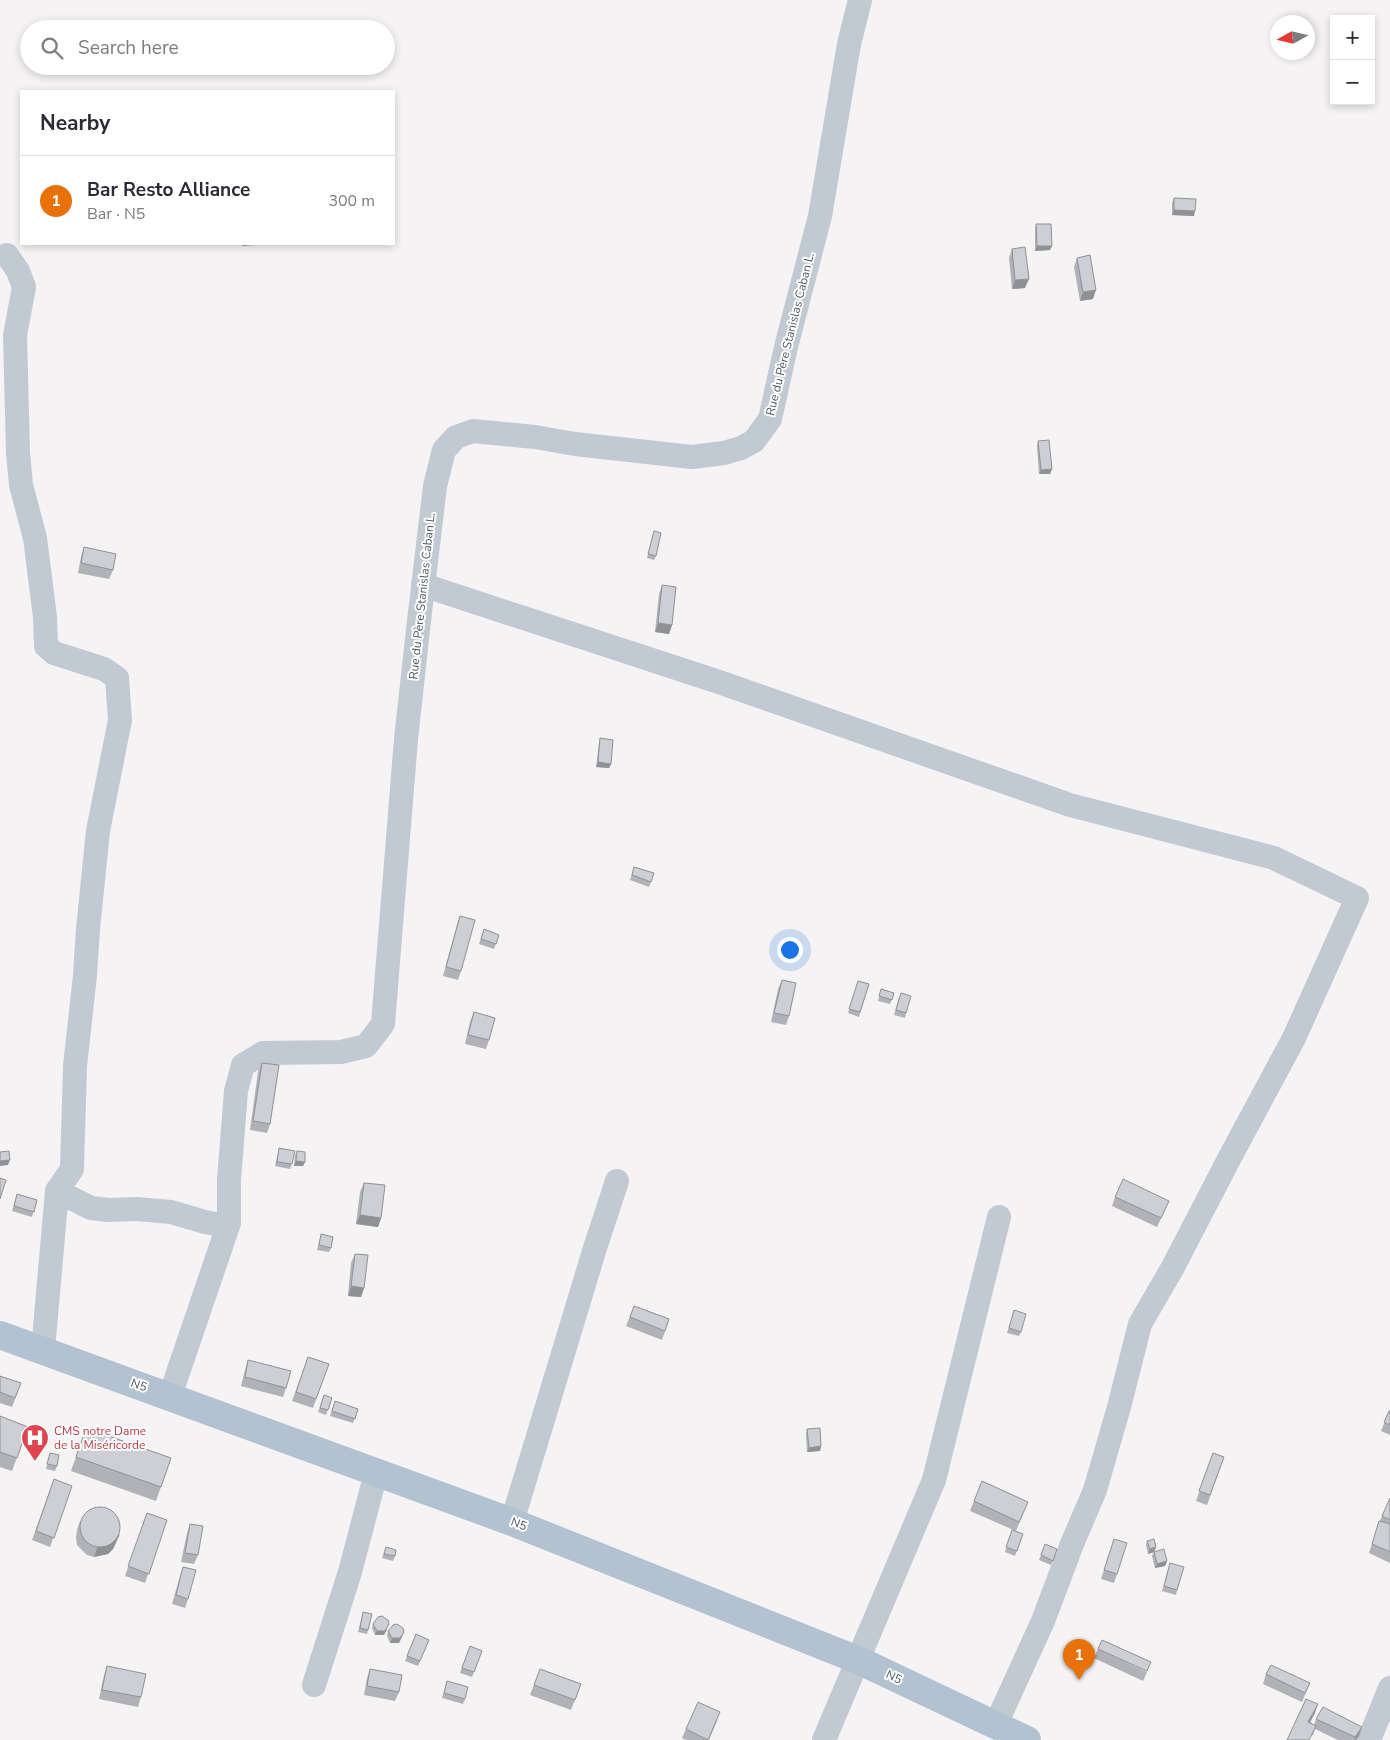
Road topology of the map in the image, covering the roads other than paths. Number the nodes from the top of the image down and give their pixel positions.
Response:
1 (860, 0) edge
2 (7, 255) dead end
3 (423, 585) junction
4 (617, 1181) dead end
5 (57, 1191) junction
6 (999, 1217) dead end
7 (227, 1226) junction
8 (0, 1335) edge
9 (43, 1350) junction
10 (170, 1396) junction
11 (376, 1473) junction
12 (512, 1522) junction
13 (858, 1660) junction
14 (314, 1685) dead end
15 (1390, 1688) edge
16 (996, 1724) junction
17 (824, 1740) edge
18 (1027, 1740) edge
19 (1369, 1740) edge

1 - 3 street, Rue du Père Stanislas Caban L.
2 - 5 street
3 - 7 street, Rue du Père Stanislas Caban L.
3 - 16 street
4 - 12 street
5 - 7 street
5 - 9 street
6 - 13 street
7 - 10 street, Rue du Père Stanislas Caban L.
8 - 9 main road, N5 / N5
9 - 10 main road, N5 / N5
10 - 11 main road, N5 / N5
11 - 12 main road, N5 / N5
11 - 14 street
12 - 13 main road, N5 / N5
13 - 16 main road, N5 / N5
13 - 17 street
15 - 19 street
16 - 18 main road, N5 / N5

